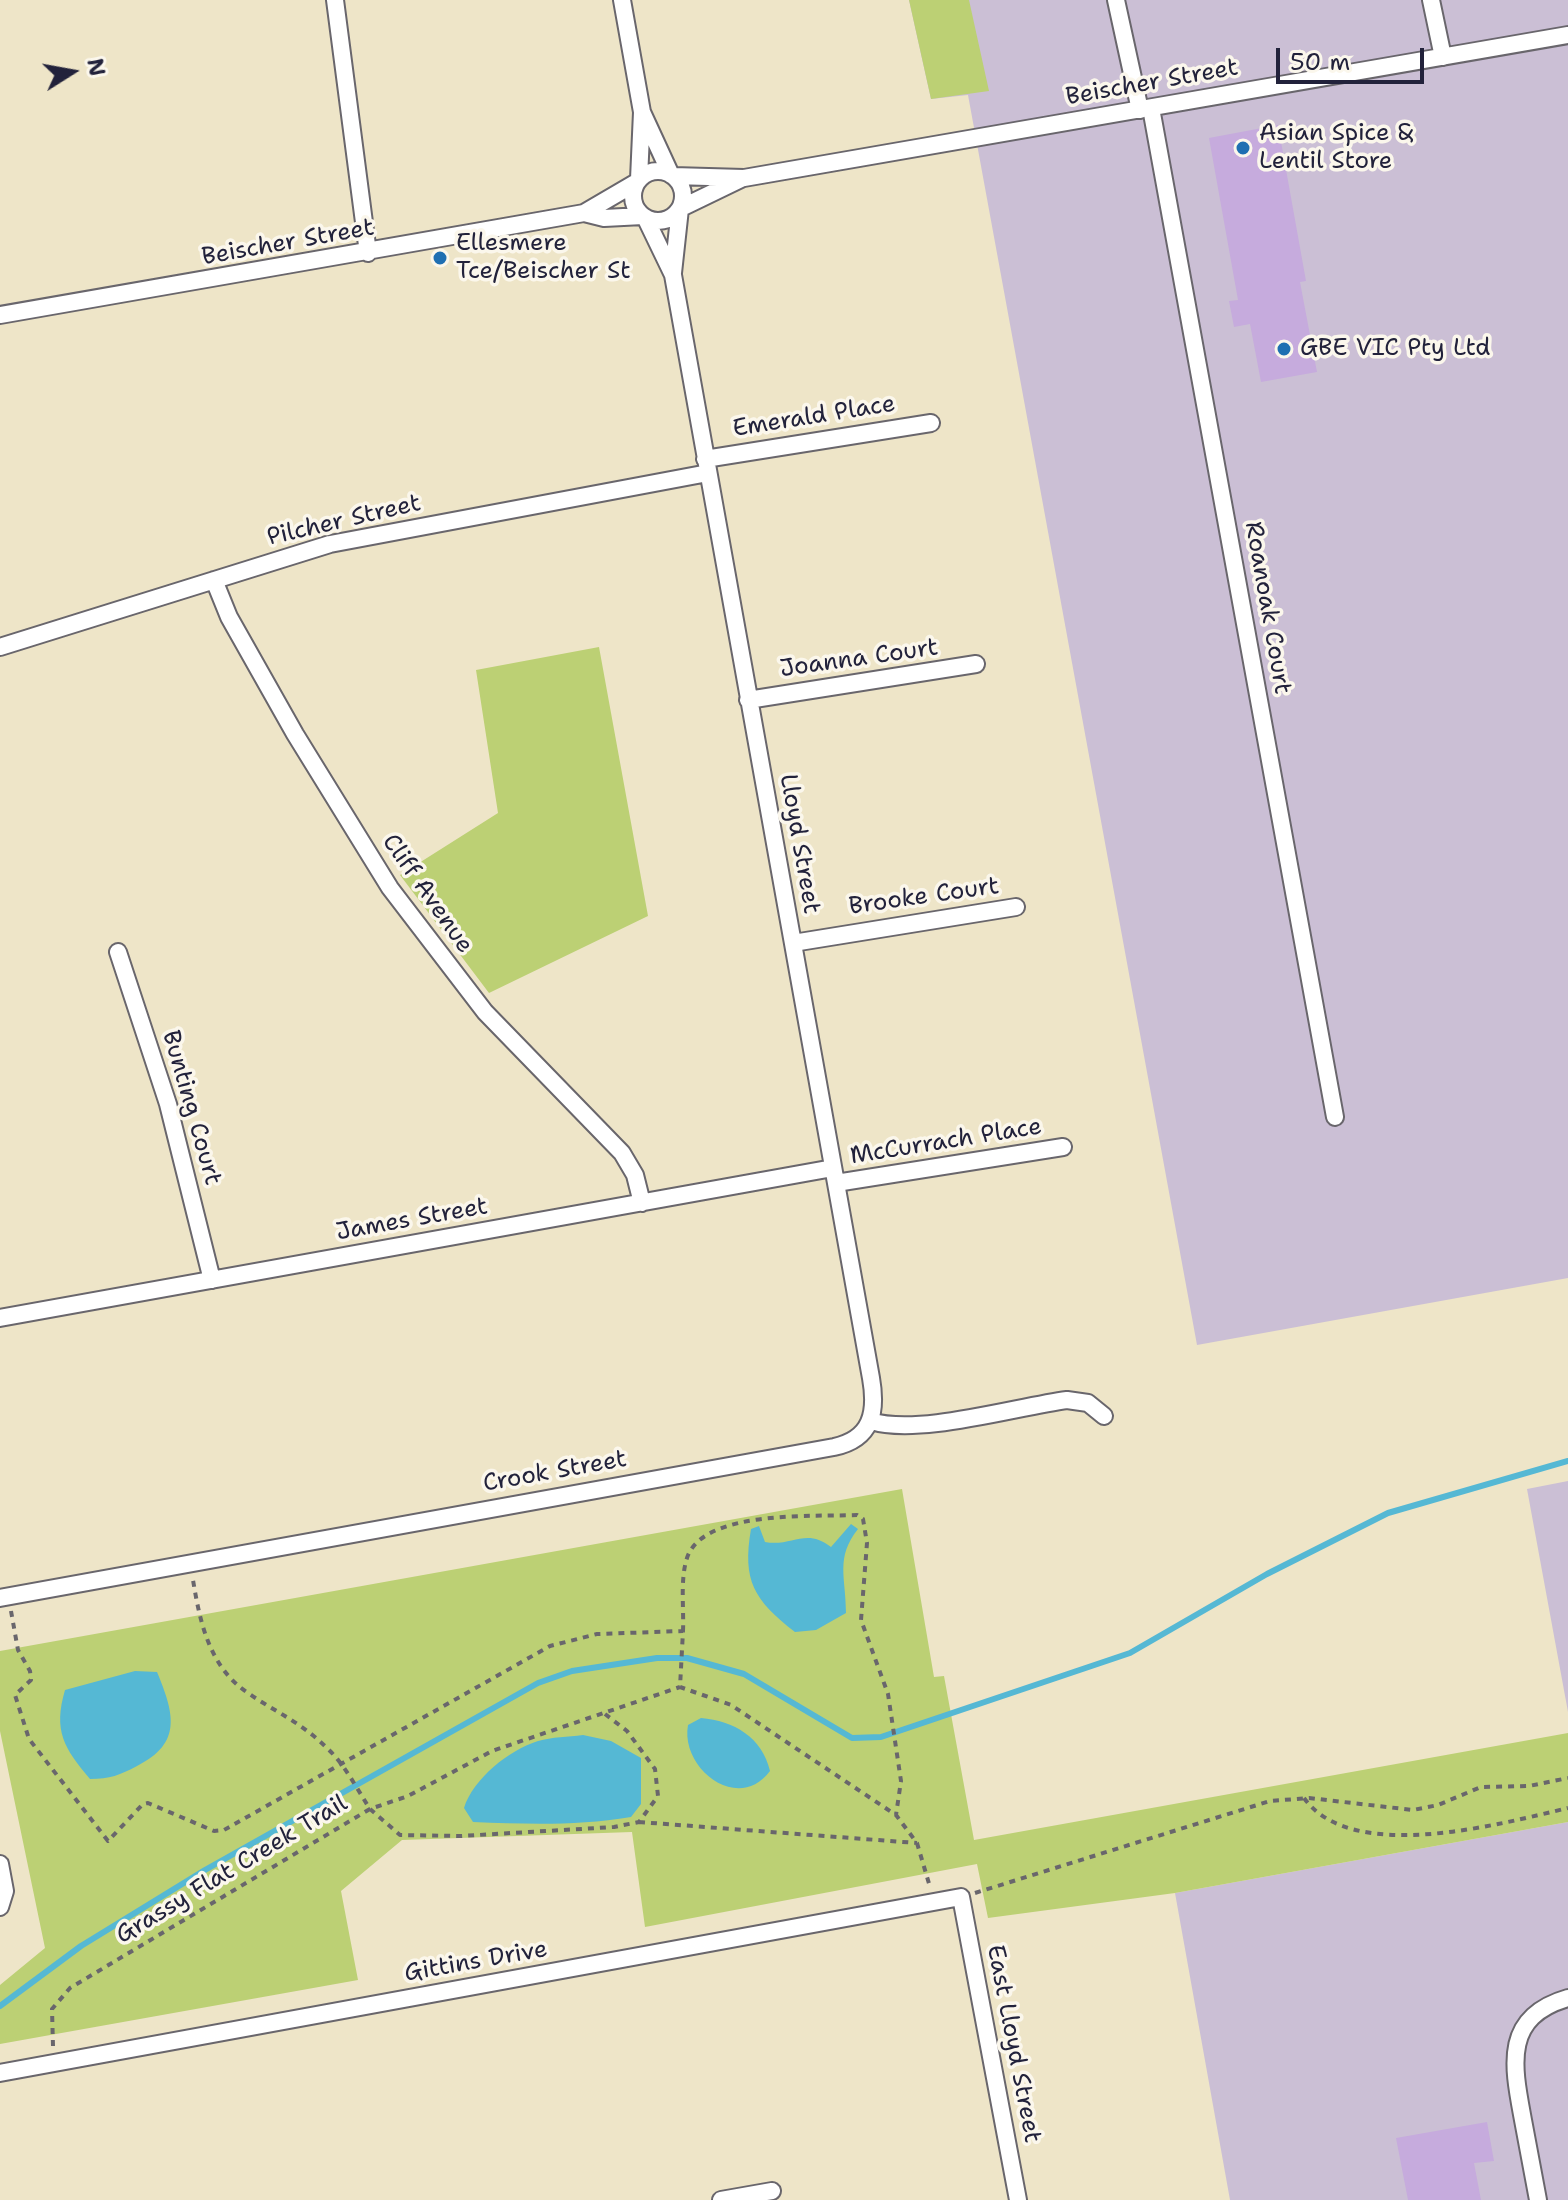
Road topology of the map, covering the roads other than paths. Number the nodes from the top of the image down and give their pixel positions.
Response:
1 (335, 0) edge
2 (622, 0) edge
3 (1116, 0) edge
4 (1431, 0) edge
5 (1568, 35) edge
6 (1443, 57) junction
7 (1145, 109) junction
8 (642, 112) junction
9 (672, 175) junction
10 (744, 178) junction
11 (638, 181) junction
12 (680, 208) junction
13 (584, 213) junction
14 (644, 216) junction
15 (368, 253) junction
16 (673, 275) junction
17 (0, 315) edge
18 (931, 423) dead end
19 (706, 466) junction
20 (214, 580) junction
21 (0, 647) edge
22 (976, 664) dead end
23 (748, 700) junction
24 (1016, 907) dead end
25 (793, 943) junction
26 (118, 952) dead end
27 (1335, 1117) dead end
28 (1063, 1147) dead end
29 (834, 1176) junction
30 (642, 1203) junction
31 (212, 1280) junction
32 (0, 1318) edge
33 (1104, 1416) dead end
34 (871, 1421) junction
35 (4, 1597) edge
36 (0, 1864) edge
37 (961, 1897) joint
38 (0, 1907) edge
39 (1568, 1998) edge
40 (0, 2073) edge
41 (772, 2191) dead end
42 (721, 2200) edge
43 (1018, 2200) edge
44 (1538, 2200) edge

1 - 15 street
2 - 8 street
3 - 7 street, Roanoak Court
4 - 6 street
5 - 6 street, Beischer Street
6 - 7 street, Beischer Street
7 - 10 street, Beischer Street
7 - 27 street, Roanoak Court
8 - 9 street
8 - 11 street
9 - 10 street, Beischer Street
9 - 11 street
9 - 12 street
10 - 12 street, Beischer Street
11 - 13 street, Beischer Street
11 - 14 street
12 - 14 street
12 - 16 street, Lloyd Street
13 - 14 street, Beischer Street
13 - 15 street, Beischer Street
14 - 16 street, Lloyd Street
15 - 17 street, Beischer Street
16 - 19 street, Lloyd Street
18 - 19 street, Emerald Place
19 - 20 street, Pilcher Street
19 - 23 street, Lloyd Street
20 - 21 street, Pilcher Street
20 - 30 street, Cliff Avenue
22 - 23 street, Joanna Court
23 - 25 street, Lloyd Street
24 - 25 street, Brooke Court
25 - 29 street, Lloyd Street
26 - 31 street, Bunting Court
28 - 29 street, McCurrach Place
29 - 30 street, James Street
29 - 34 street, Lloyd Street
30 - 31 street, James Street
31 - 32 street, James Street
33 - 34 street
34 - 35 street, Crook Street
36 - 38 street
37 - 40 street, Gittins Drive
37 - 43 street, East Lloyd Street
39 - 44 street
41 - 42 street

